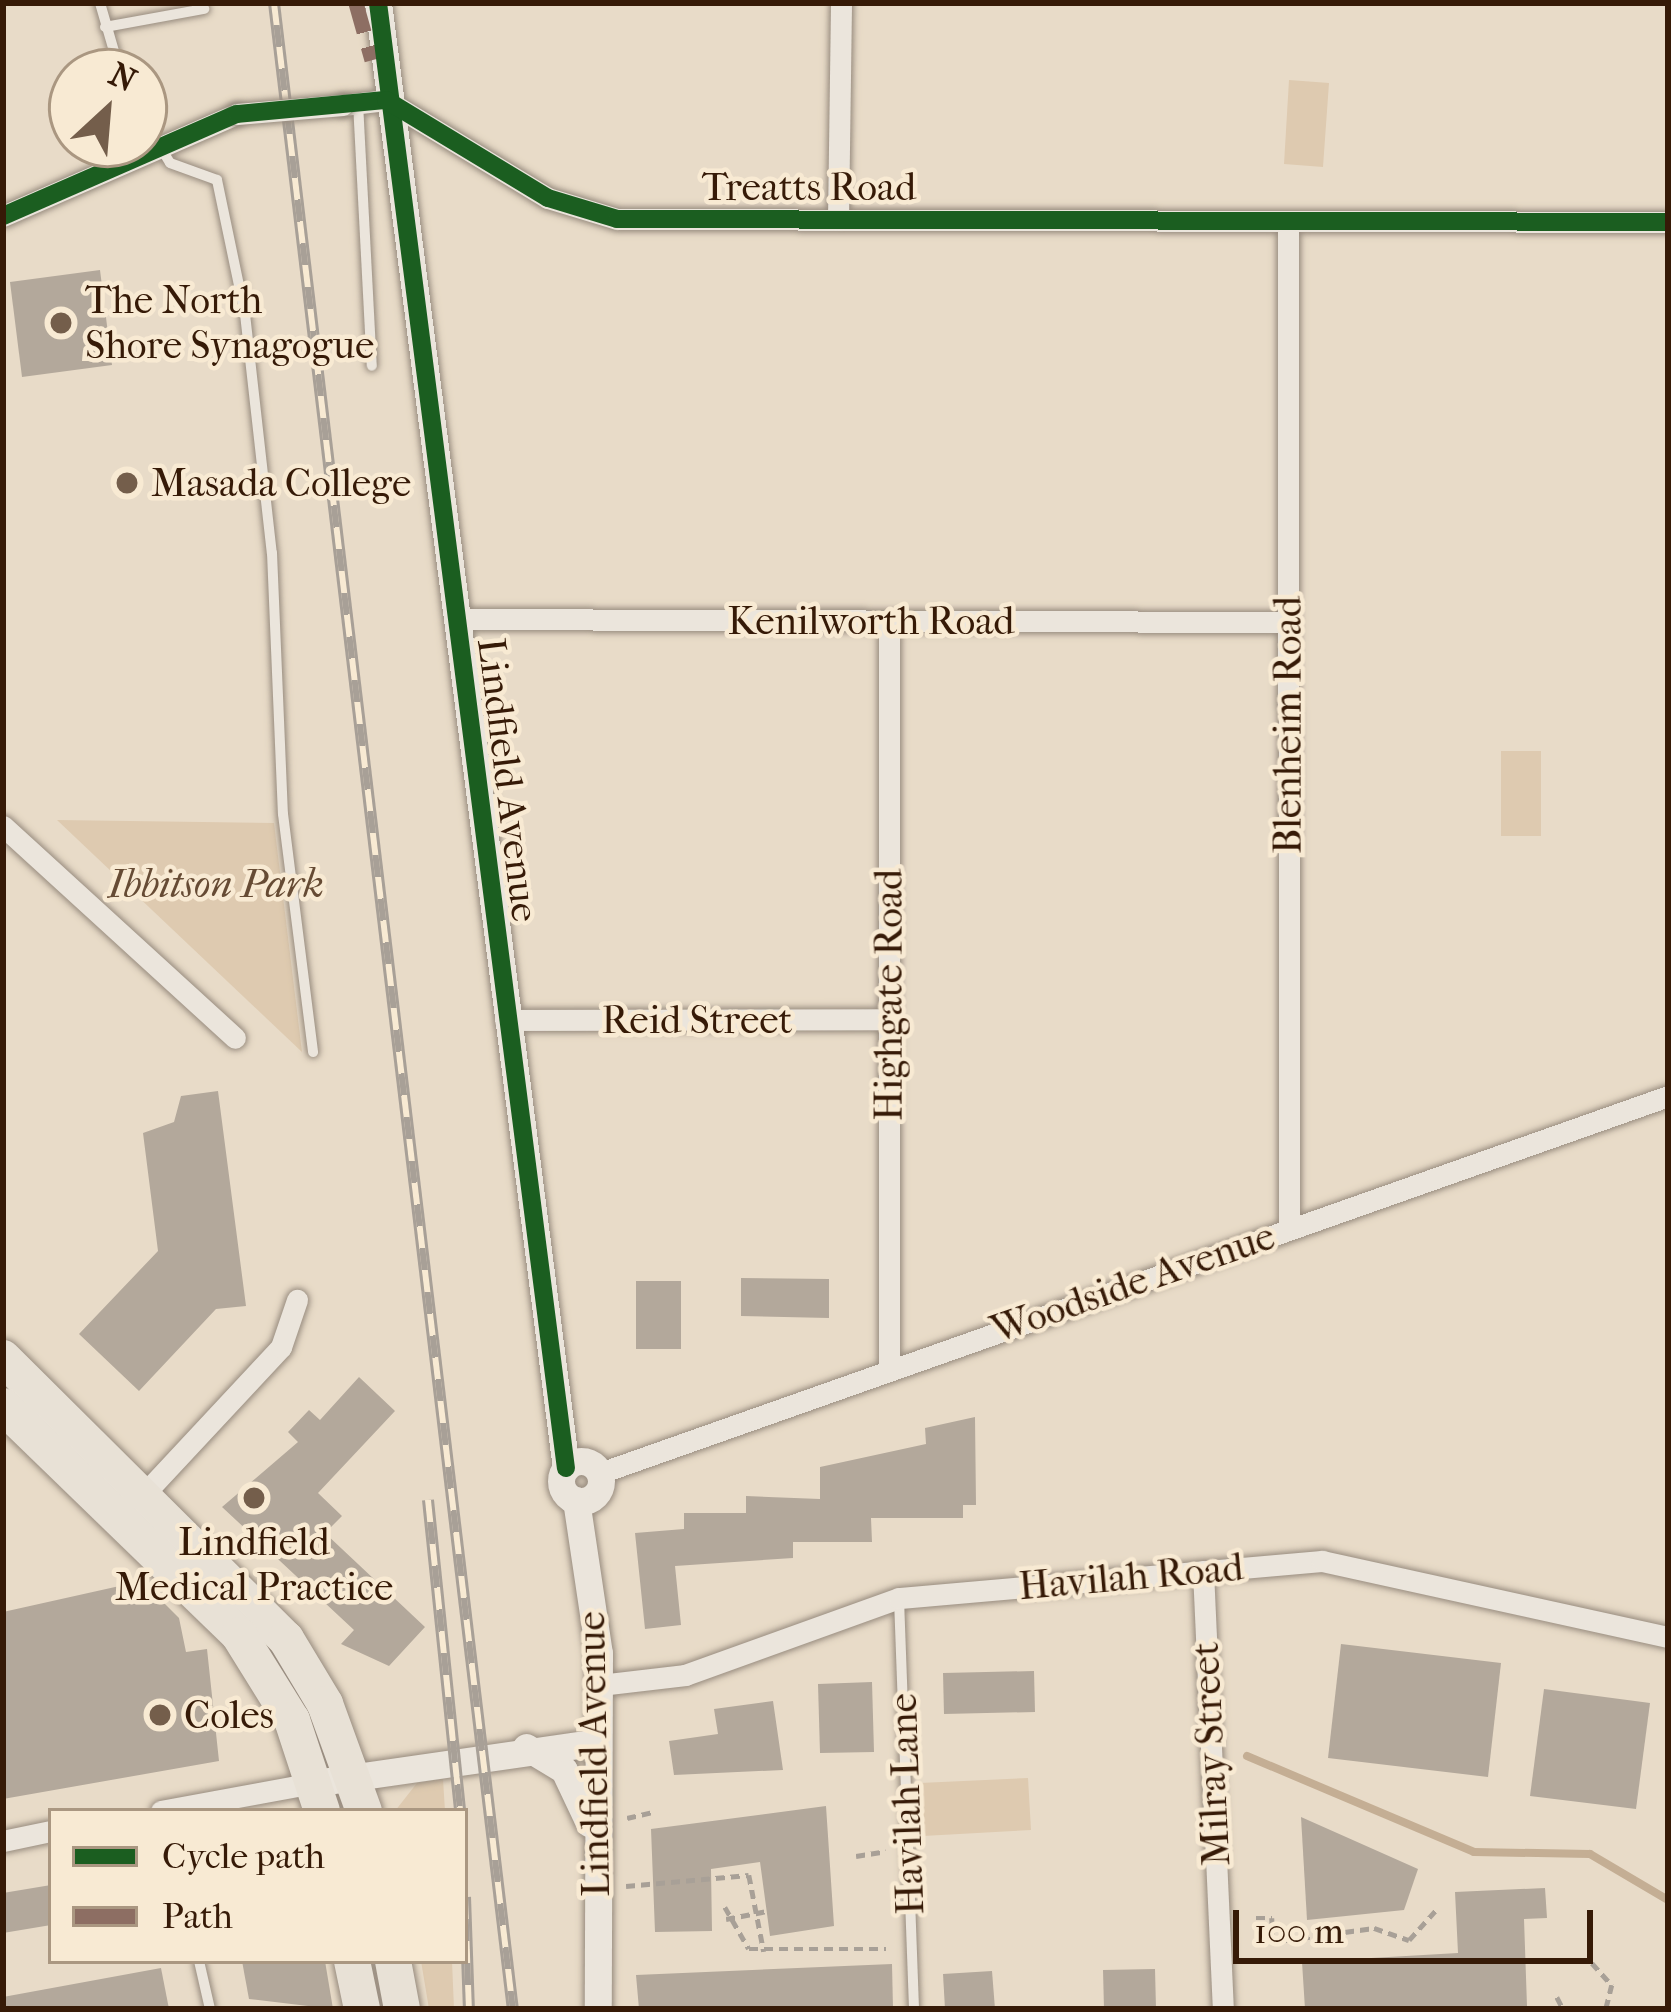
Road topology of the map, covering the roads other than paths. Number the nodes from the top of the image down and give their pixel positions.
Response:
1 (100, 3) edge
2 (378, 3) edge
3 (842, 3) edge
4 (204, 9) dead end
5 (106, 27) junction
6 (113, 48) edge
7 (362, 103) junction
8 (168, 143) edge
9 (168, 152) edge
10 (112, 168) edge
11 (3, 216) edge
12 (838, 220) junction
13 (1288, 222) junction
14 (1668, 222) edge
15 (373, 366) dead end
16 (454, 619) junction
17 (889, 621) junction
18 (1288, 622) junction
19 (3, 826) edge
20 (889, 1019) junction
21 (505, 1020) junction
22 (235, 1038) dead end
23 (314, 1052) dead end
24 (1668, 1096) edge
25 (1289, 1228) junction
26 (297, 1300) dead end
27 (3, 1358) edge
28 (889, 1369) junction
29 (3, 1406) edge
30 (566, 1468) junction
31 (599, 1473) junction
32 (144, 1494) junction
33 (576, 1500) junction
34 (1203, 1571) junction
35 (899, 1598) junction
36 (1668, 1637) edge
37 (600, 1685) junction
38 (598, 1742) junction
39 (526, 1748) junction
40 (352, 1772) junction
41 (318, 1797) edge
42 (198, 1808) edge
43 (363, 1808) edge
44 (48, 1832) edge
45 (594, 1836) junction
46 (3, 1841) edge
47 (201, 1964) edge
48 (353, 1964) edge
49 (394, 1964) edge
50 (210, 2009) edge
51 (362, 2009) edge
52 (402, 2009) edge
53 (598, 2009) edge
54 (914, 2009) edge
55 (1223, 2009) edge

1 - 5 lane
2 - 7 street, Lindfield Avenue
3 - 12 street
4 - 5 lane
5 - 6 lane
7 - 8 street, bridge
7 - 12 street, Treatts Road
7 - 15 lane
7 - 16 street, Lindfield Avenue
9 - 23 lane
10 - 11 street
12 - 13 street, Treatts Road
13 - 14 street, Treatts Road
13 - 18 street, Blenheim Road
16 - 17 street, Kenilworth Road
16 - 21 street, Lindfield Avenue
17 - 18 street, Kenilworth Road
17 - 20 street, Highgate Road
18 - 25 street, Blenheim Road
19 - 22 street
20 - 21 street, Reid Street
20 - 28 street, Highgate Road
21 - 30 street, Lindfield Avenue
24 - 25 street, Woodside Avenue
25 - 28 street, Woodside Avenue
26 - 32 street
27 - 32 highway
28 - 31 street, Woodside Avenue
29 - 41 highway
30 - 31 street
30 - 33 street
31 - 33 street
32 - 40 highway
33 - 37 street, Lindfield Avenue
34 - 35 street, Havilah Road
34 - 36 street, Havilah Road
34 - 55 street, Milray Street
35 - 37 street, Havilah Road
35 - 54 lane, Havilah Lane
37 - 38 street, Lindfield Avenue
38 - 39 street
38 - 45 street, Lindfield Avenue
39 - 40 street
39 - 45 street
40 - 41 street
40 - 43 highway
41 - 42 street
44 - 46 street
45 - 53 street, Lindfield Avenue
47 - 50 lane
48 - 51 highway
49 - 52 highway

